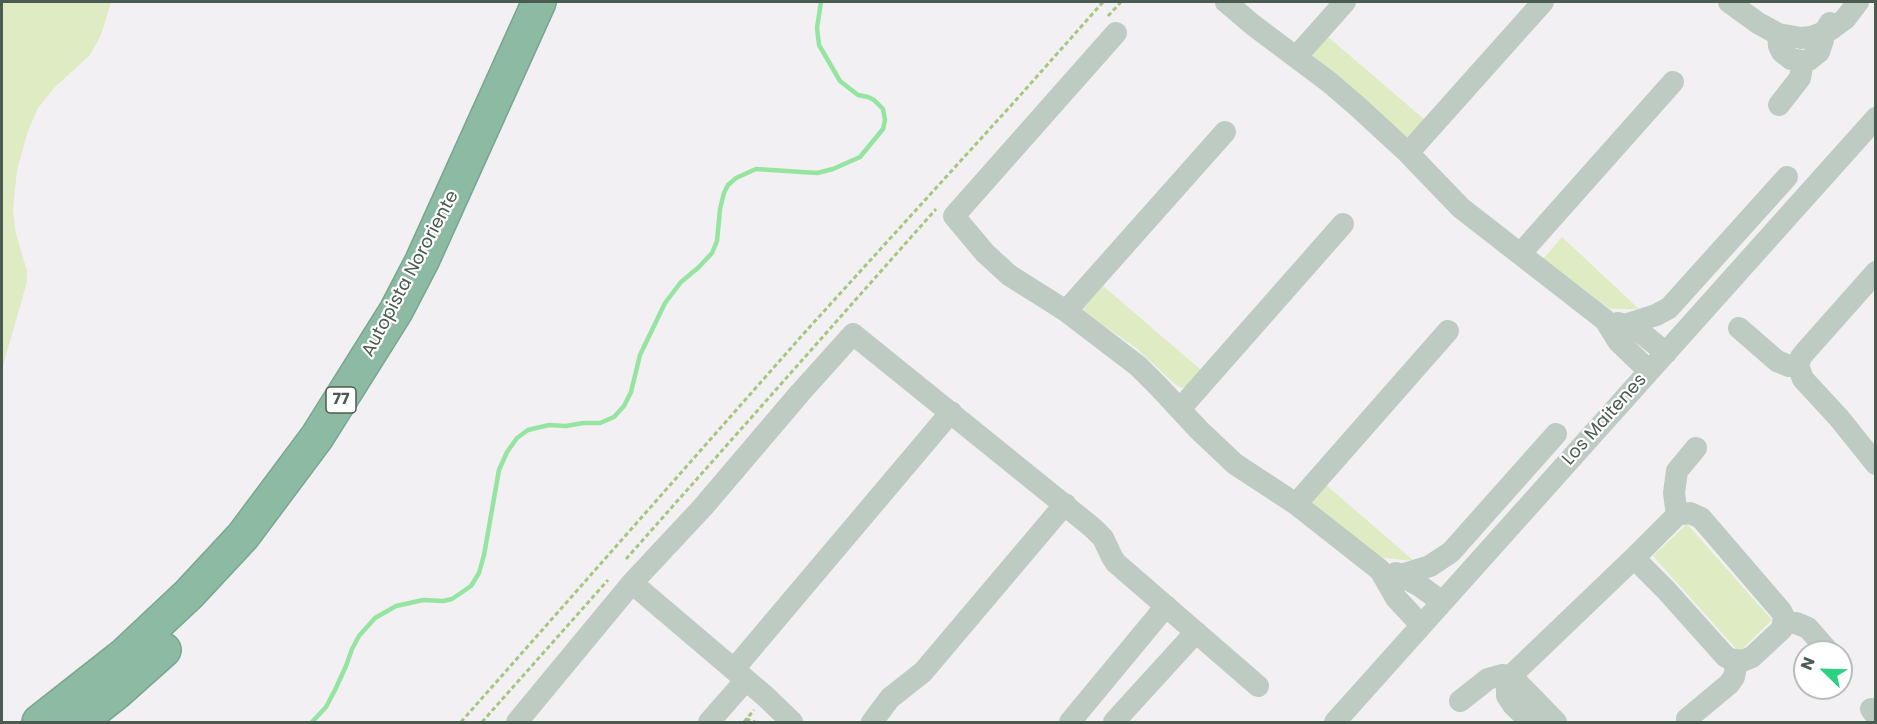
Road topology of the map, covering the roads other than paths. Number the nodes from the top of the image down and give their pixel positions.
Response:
1 (539, 2) edge
2 (563, 2) edge
3 (1226, 2) edge
4 (1345, 2) edge
5 (1543, 2) edge
6 (1729, 2) edge
7 (1842, 2) edge
8 (1858, 2) edge
9 (1116, 33) dead end
10 (1778, 34) junction
11 (1823, 34) junction
12 (1296, 57) junction
13 (1803, 61) junction
14 (1673, 82) dead end
15 (1779, 105) dead end
16 (1875, 118) edge
17 (1225, 132) dead end
18 (1408, 153) junction
19 (1787, 177) dead end
20 (1343, 224) dead end
21 (1521, 254) junction
22 (1875, 272) edge
23 (1066, 311) junction
24 (1615, 322) junction
25 (1739, 328) dead end
26 (1448, 331) dead end
27 (1666, 352) junction
28 (1798, 366) junction
29 (1649, 371) junction
30 (1179, 409) junction
31 (951, 412) junction
32 (1556, 434) dead end
33 (1696, 448) dead end
34 (1875, 464) edge
35 (1065, 504) junction
36 (1296, 504) junction
37 (1677, 515) junction
38 (1634, 558) junction
39 (1391, 572) junction
40 (632, 583) junction
41 (1442, 602) junction
42 (1166, 606) junction
43 (1784, 623) junction
44 (1421, 625) junction
45 (1196, 632) junction
46 (1818, 640) edge
47 (1737, 661) junction
48 (740, 675) junction
49 (1511, 676) junction
50 (1258, 686) dead end
51 (1460, 701) dead end
52 (1687, 719) dead end
53 (39, 723) edge
54 (78, 723) edge
55 (517, 723) edge
56 (709, 723) edge
57 (792, 723) edge
58 (872, 723) edge
59 (1070, 723) edge
60 (1114, 723) edge
61 (1335, 723) edge
62 (1531, 723) edge
63 (1556, 723) edge

1 - 53 highway, Autopista Nororiente / 77
2 - 54 highway, Autopista Nororiente / 77
3 - 12 street
4 - 12 street
5 - 18 street
6 - 10 street
7 - 11 street
8 - 11 street
9 - 23 street
10 - 11 street
10 - 13 street
11 - 13 street
12 - 18 street
13 - 15 street
14 - 21 street
16 - 27 street, Los Maitenes
17 - 23 street
18 - 21 street
19 - 24 street
20 - 30 street
21 - 24 street
22 - 28 street
23 - 30 street
24 - 27 street
24 - 29 street
25 - 28 street
26 - 36 street
27 - 29 street, Los Maitenes
28 - 34 street
29 - 41 street, Los Maitenes
30 - 36 street
31 - 35 street
31 - 40 street
31 - 48 street
32 - 39 street
33 - 37 street
35 - 42 street
35 - 58 street
36 - 39 street
37 - 38 street
37 - 43 street
38 - 47 street
38 - 49 street
39 - 41 street
39 - 44 street
40 - 48 street
40 - 55 street
41 - 44 street, Los Maitenes
42 - 45 street
42 - 59 street
43 - 46 street
43 - 47 street
44 - 61 street, Los Maitenes
45 - 50 street
45 - 60 street
47 - 52 street
48 - 56 street
48 - 57 street
49 - 51 street
49 - 62 street
49 - 63 street

